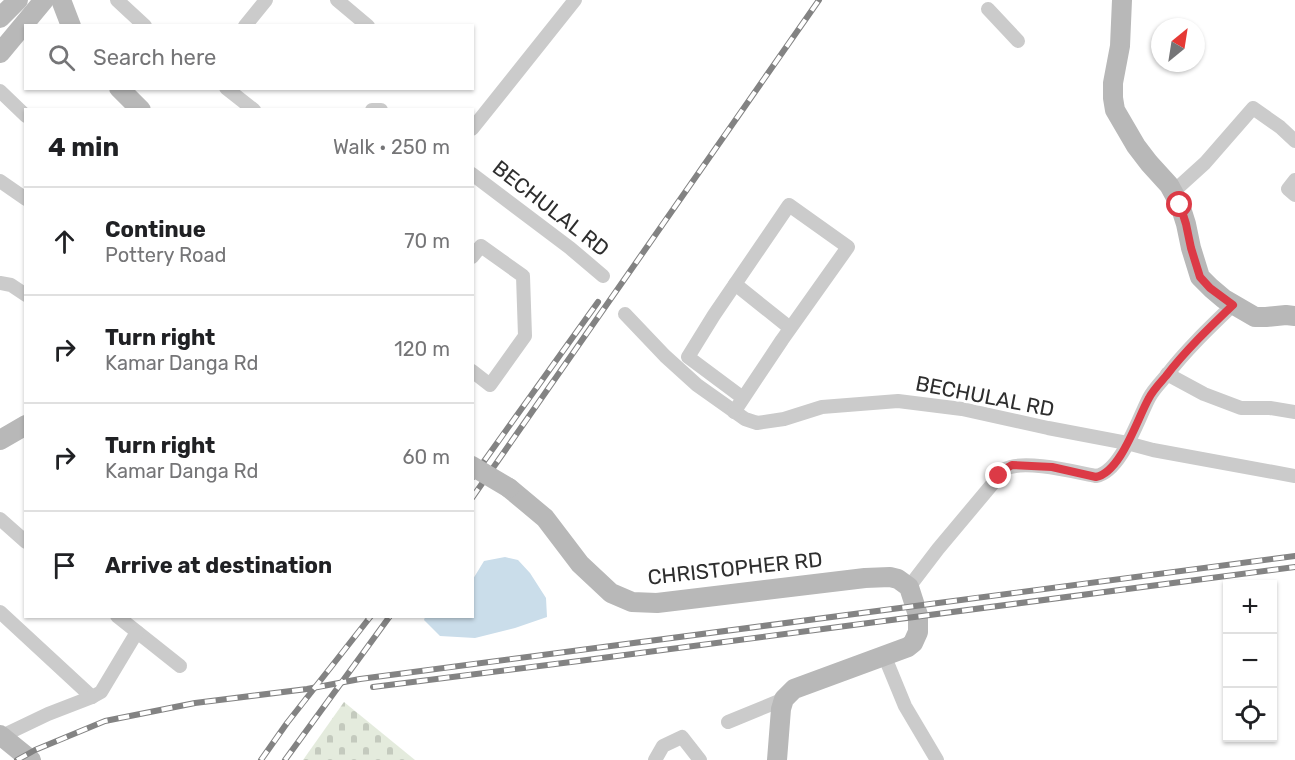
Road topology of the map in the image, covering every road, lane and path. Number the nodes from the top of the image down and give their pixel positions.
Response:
1 (18, 0) edge
2 (44, 0) edge
3 (61, 0) edge
4 (117, 0) edge
5 (266, 0) edge
6 (337, 0) edge
7 (574, 0) edge
8 (1118, 5) edge
9 (988, 9) dead end
10 (0, 18) edge
11 (70, 24) edge
12 (143, 24) edge
13 (247, 24) edge
14 (366, 24) edge
15 (1018, 41) dead end
16 (0, 52) edge
17 (121, 90) edge
18 (229, 90) edge
19 (0, 91) edge
20 (139, 108) edge
21 (251, 108) edge
22 (24, 114) edge
23 (474, 126) edge
24 (1295, 141) edge
25 (474, 176) edge
26 (0, 180) edge
27 (1295, 180) edge
28 (1173, 192) junction
29 (1295, 195) edge
30 (24, 198) edge
31 (474, 254) edge
32 (603, 276) dead end
33 (0, 283) edge
34 (735, 284) junction
35 (24, 294) edge
36 (1233, 305) junction
37 (625, 314) dead end
38 (1295, 316) edge
39 (790, 328) junction
40 (474, 373) edge
41 (1167, 375) junction
42 (743, 398) junction
43 (734, 412) junction
44 (1295, 412) edge
45 (24, 426) edge
46 (0, 440) edge
47 (1127, 443) junction
48 (474, 467) edge
49 (1295, 476) edge
50 (0, 519) edge
51 (24, 540) edge
52 (909, 587) junction
53 (0, 612) edge
54 (120, 618) edge
55 (137, 632) junction
56 (884, 656) junction
57 (180, 666) dead end
58 (92, 697) junction
59 (784, 699) junction
60 (728, 722) dead end
61 (1, 735) edge
62 (31, 760) edge
63 (656, 760) edge
64 (700, 760) edge
65 (777, 760) edge
66 (937, 760) edge

1 - 10 street
2 - 16 street
3 - 11 street
4 - 12 street
5 - 13 street
6 - 14 street
7 - 23 street
8 - 28 street
9 - 15 street
17 - 20 street
18 - 21 street
19 - 22 street
24 - 28 street
25 - 32 street, BECHULAL RD
26 - 30 street
27 - 29 street
28 - 36 street
31 - 40 street
33 - 35 street
34 - 39 street
34 - 39 street
34 - 42 street
36 - 38 street
36 - 41 street
37 - 43 street, BECHULAL RD
39 - 42 street
41 - 44 street
41 - 47 street
42 - 43 street
43 - 47 street, BECHULAL RD
45 - 46 street
47 - 49 street, BECHULAL RD
47 - 52 street
48 - 52 street, CHRISTOPHER RD, bridge
50 - 51 street
52 - 56 street
53 - 58 street
54 - 55 street
55 - 57 street
55 - 58 street
56 - 59 street
56 - 66 street
58 - 61 street
59 - 60 street
59 - 65 street
61 - 62 street
63 - 64 street

